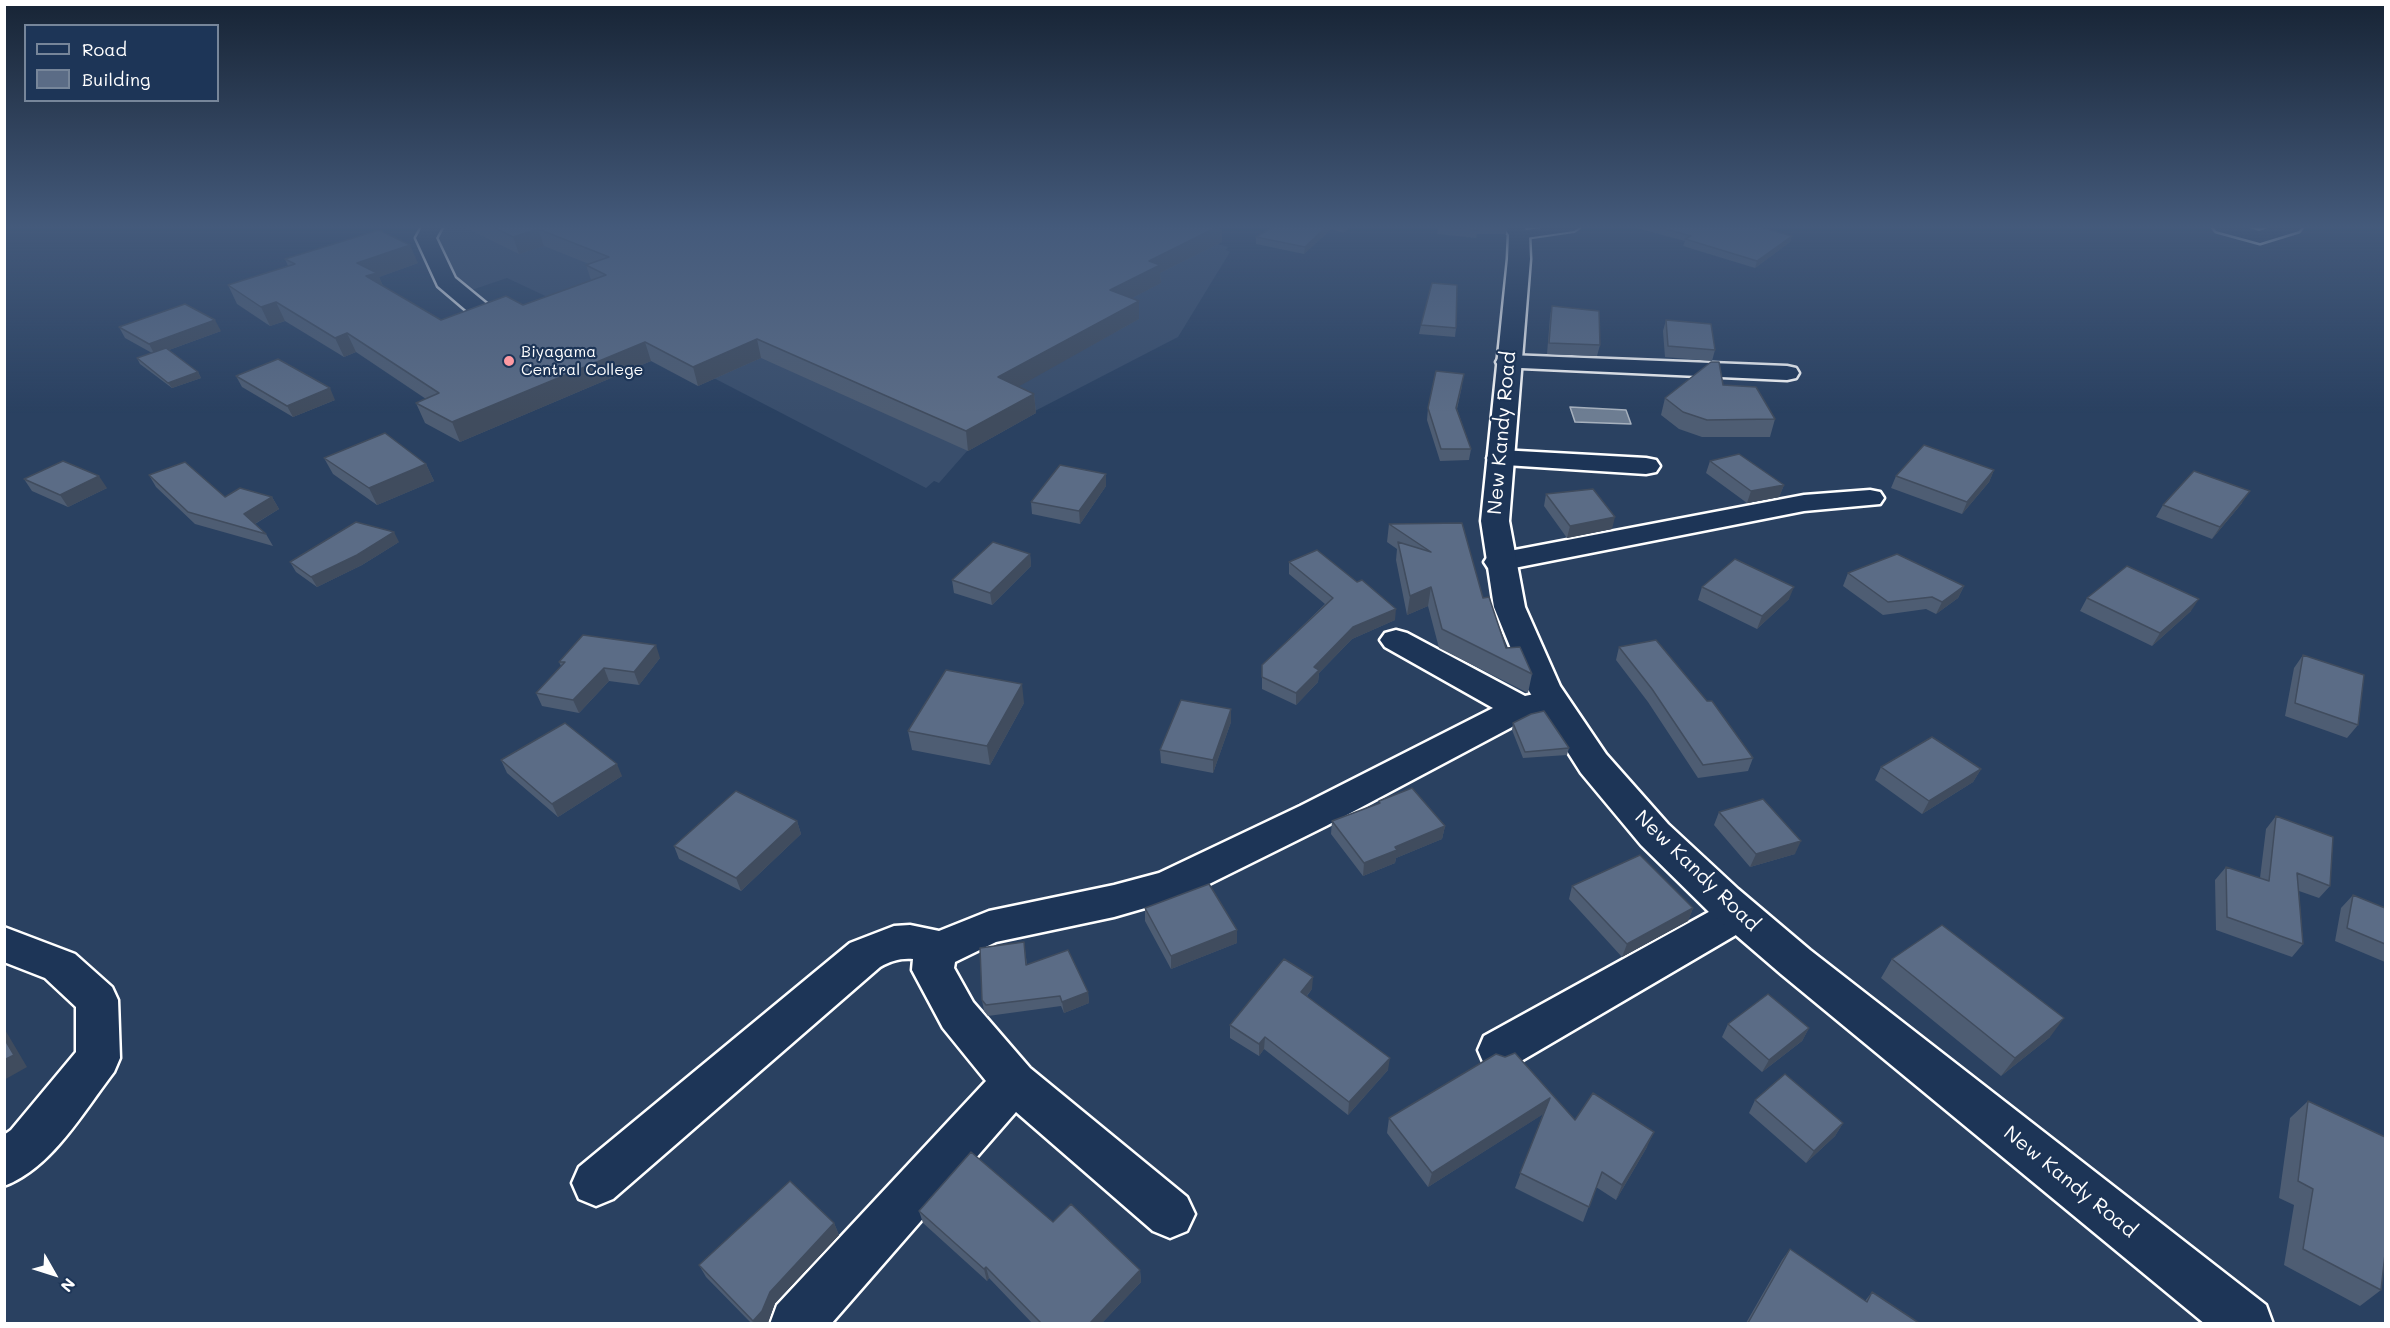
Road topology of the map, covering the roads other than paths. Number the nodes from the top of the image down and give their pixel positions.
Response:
1 (455, 289) edge
2 (1516, 289) edge
3 (486, 315) edge
4 (1508, 362) junction
5 (1787, 373) dead end
6 (1500, 458) junction
7 (1646, 466) dead end
8 (1870, 498) dead end
9 (1499, 562) junction
10 (1396, 640) dead end
11 (1537, 706) junction
12 (1739, 914) junction
13 (4, 944) edge
14 (941, 948) junction
15 (1500, 1050) dead end
16 (1014, 1082) junction
17 (4, 1164) edge
18 (596, 1183) dead end
19 (1170, 1214) dead end
20 (796, 1323) edge
21 (2247, 1323) edge

1 - 3 street
2 - 4 street, New Kandy Road
4 - 5 street
4 - 6 street, New Kandy Road
6 - 7 street
6 - 9 street, New Kandy Road
8 - 9 street
9 - 11 street, New Kandy Road
10 - 11 street
11 - 12 street, New Kandy Road
11 - 14 street
12 - 15 street
12 - 21 street, New Kandy Road
13 - 17 street
14 - 16 street
14 - 18 street
16 - 19 street
16 - 20 street

